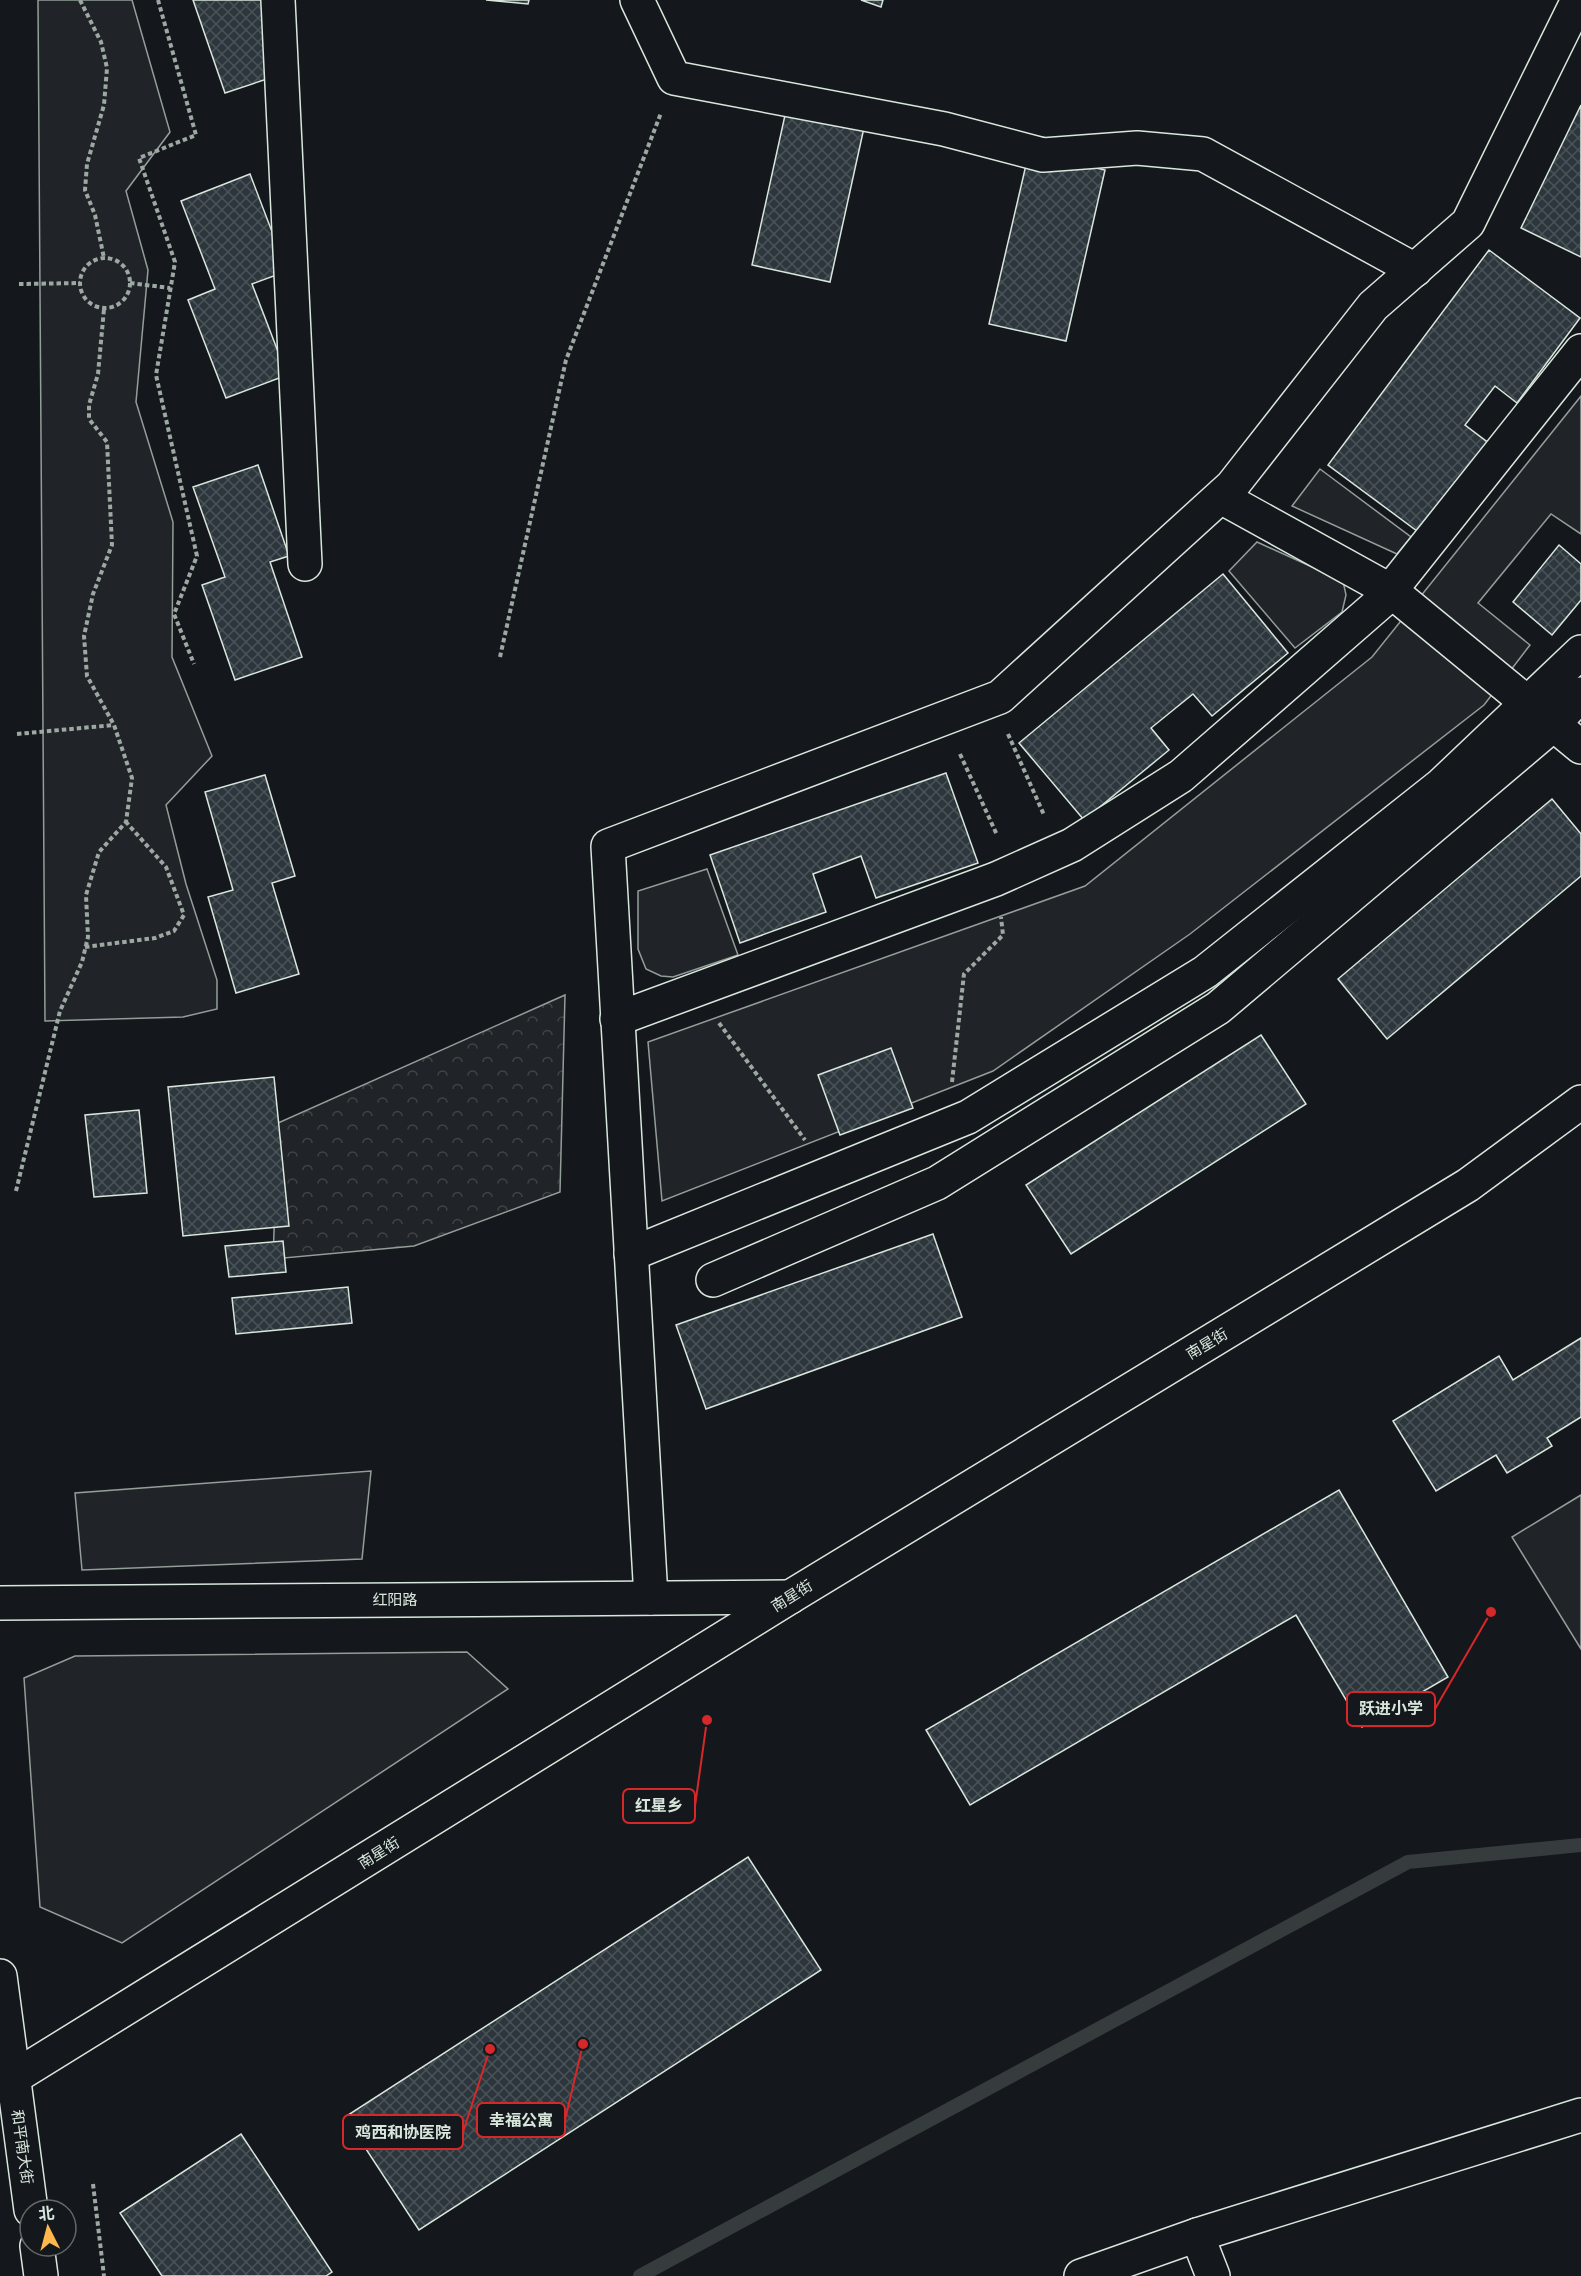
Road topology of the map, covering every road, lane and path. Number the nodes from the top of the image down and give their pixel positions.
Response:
1 (80, 0) edge
2 (158, 0) edge
3 (278, 0) edge
4 (637, 0) edge
5 (1578, 0) edge
6 (674, 78) junction
7 (104, 258) junction
8 (1415, 270) junction
9 (80, 283) junction
10 (19, 284) dead end
11 (130, 284) junction
12 (170, 288) junction
13 (104, 309) junction
14 (1581, 351) edge
15 (1221, 497) junction
16 (305, 564) dead end
17 (1390, 591) junction
18 (1581, 651) edge
19 (500, 657) dead end
20 (194, 664) dead end
21 (1581, 694) edge
22 (1528, 702) junction
23 (1554, 724) junction
24 (114, 725) junction
25 (1004, 725) dead end
26 (16, 734) dead end
27 (956, 744) dead end
28 (1581, 747) edge
29 (126, 822) junction
30 (1060, 850) junction
31 (1005, 875) junction
32 (85, 947) junction
33 (694, 989) junction
34 (617, 1019) junction
35 (1581, 1102) edge
36 (943, 1127) junction
37 (830, 1173) junction
38 (16, 1191) dead end
39 (631, 1254) junction
40 (713, 1280) dead end
41 (790, 1597) junction
42 (651, 1598) junction
43 (0, 1603) edge
44 (0, 1976) edge
45 (6, 2084) edge
46 (1581, 2115) edge
47 (93, 2184) dead end
48 (30, 2198) edge
49 (1197, 2235) junction
50 (39, 2258) edge
51 (41, 2276) edge
52 (104, 2276) edge
53 (1081, 2276) edge
54 (1213, 2276) edge

1 - 7 path
2 - 12 path
3 - 16 main road
4 - 6 main road
5 - 8 main road
6 - 8 main road
6 - 19 path
7 - 9 path
7 - 11 path
8 - 15 main road
9 - 10 path
9 - 13 path
11 - 12 path
11 - 13 path
12 - 20 path
13 - 24 path
14 - 17 main road
15 - 17 main road
15 - 34 main road
17 - 22 main road
17 - 30 main road
18 - 22 main road
21 - 23 main road
22 - 23 main road
22 - 36 main road
23 - 28 main road
23 - 40 main road
24 - 26 path
24 - 29 path
25 - 30 path
27 - 31 path
29 - 32 path
29 - 32 path
30 - 31 main road
31 - 33 main road
31 - 36 path
32 - 38 path
33 - 34 main road
33 - 37 path
34 - 39 main road
35 - 41 main road, 南星街
36 - 37 main road
37 - 39 main road
39 - 42 main road
41 - 42 main road, 红阳路
41 - 45 main road, 南星街
42 - 43 main road, 红阳路
44 - 45 main road, 和平南大街
45 - 48 main road, 和平南大街
46 - 49 main road
47 - 52 path
49 - 53 main road
49 - 54 main road
50 - 51 main road

